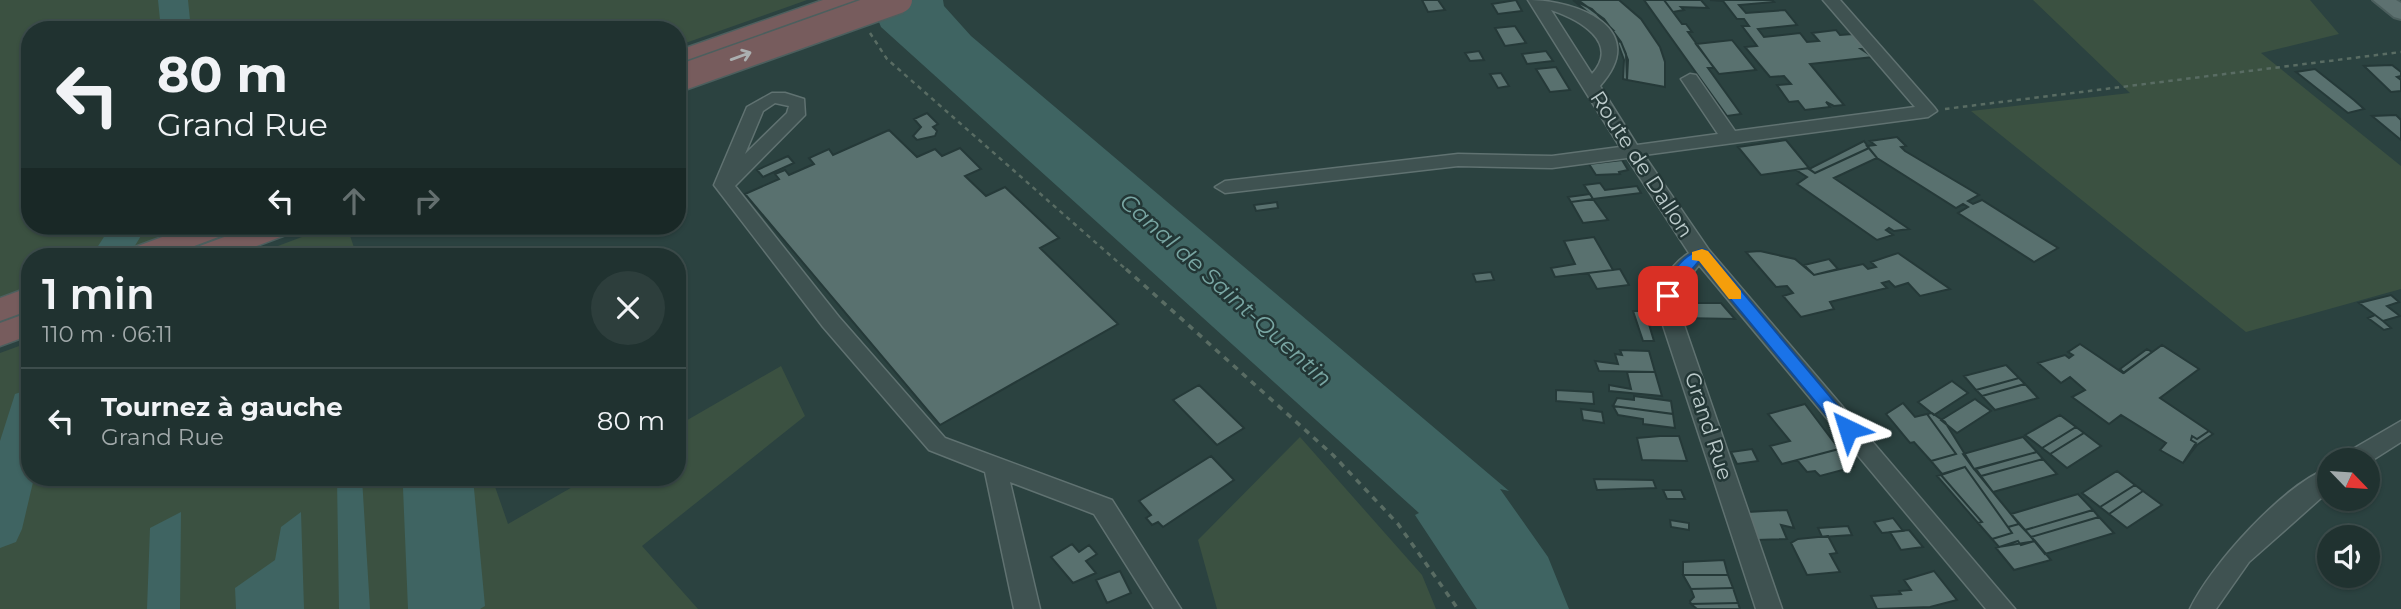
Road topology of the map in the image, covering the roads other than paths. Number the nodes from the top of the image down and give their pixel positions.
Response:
1 (845, 0) edge
2 (899, 0) edge
3 (1831, 0) edge
4 (2383, 0) edge
5 (1537, 2) edge
6 (2401, 13) edge
7 (686, 56) edge
8 (686, 76) edge
9 (1690, 79) dead end
10 (1591, 85) junction
11 (1729, 136) junction
12 (1632, 150) junction
13 (724, 185) junction
14 (1225, 187) dead end
15 (195, 235) edge
16 (257, 235) edge
17 (161, 248) edge
18 (223, 248) edge
19 (1702, 255) junction
20 (21, 302) edge
21 (0, 310) edge
22 (21, 327) edge
23 (0, 335) edge
24 (2401, 430) edge
25 (2373, 448) edge
26 (995, 466) junction
27 (2317, 487) edge
28 (1027, 609) edge
29 (1168, 609) edge
30 (1769, 609) edge
31 (2002, 609) edge
32 (2203, 609) edge

1 - 7 highway
8 -> 2 highway, bridge
3 - 11 street
4 - 6 main road
5 - 10 street, Route de Dallon
5 - 10 street
9 - 11 street
10 - 12 street, Route de Dallon
11 - 12 street
12 - 14 street
12 - 19 street, Route de Dallon
13 - 13 street
13 - 26 street
15 - 17 highway
16 - 18 highway
19 - 30 street, Grand Rue
19 - 31 street, Route de Dallon
20 - 21 highway
22 - 23 highway
24 - 25 street
26 - 28 street
26 - 29 street
27 - 32 street

